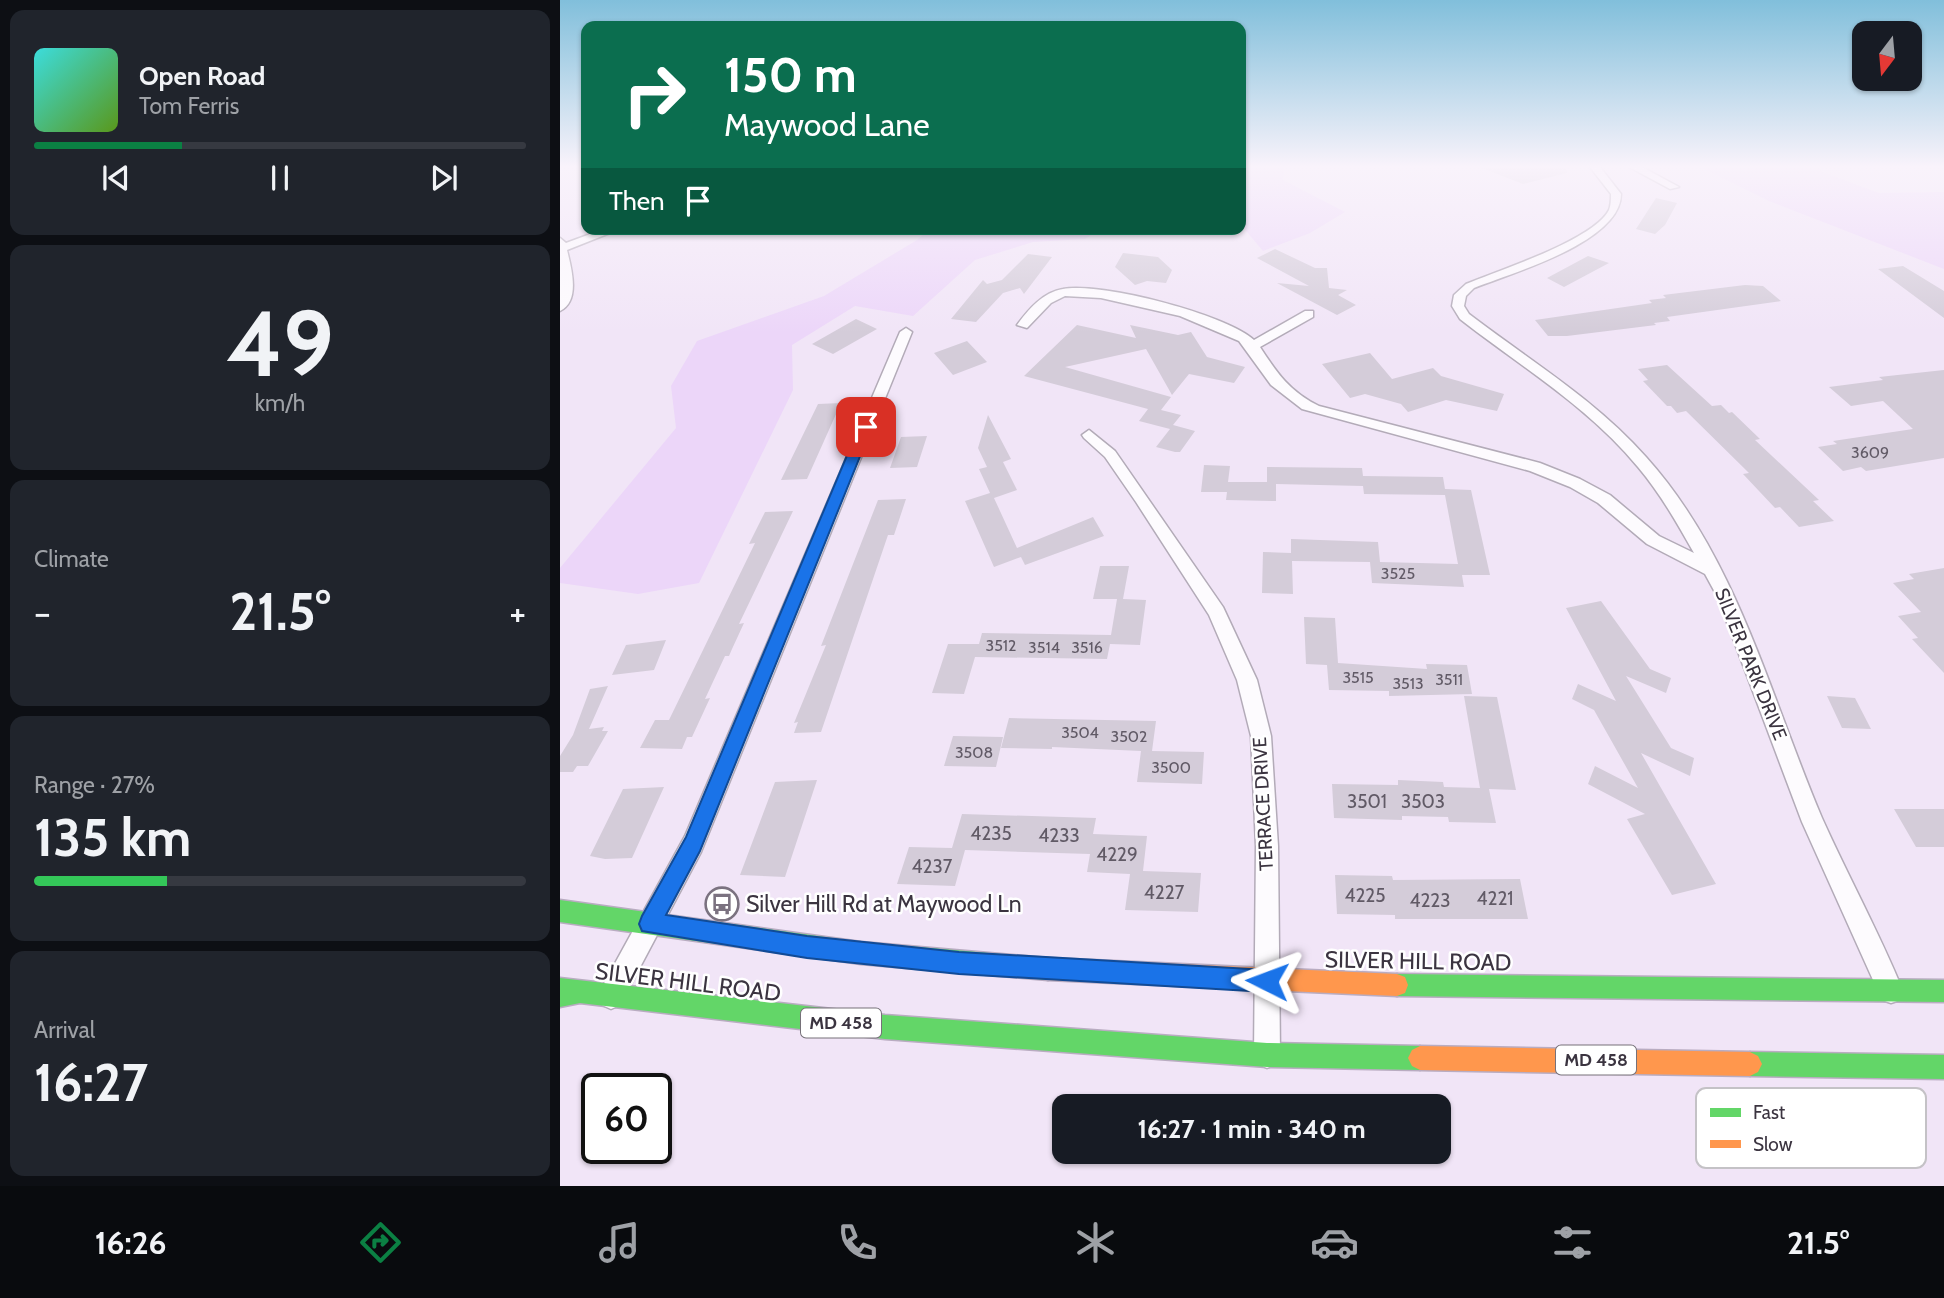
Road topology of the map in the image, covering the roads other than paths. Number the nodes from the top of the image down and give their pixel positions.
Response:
1 (1604, 222) edge
2 (593, 235) edge
3 (561, 244) edge
4 (560, 307) edge
5 (1309, 314) dead end
6 (1023, 326) dead end
7 (906, 332) dead end
8 (1253, 346) junction
9 (1089, 435) dead end
10 (1711, 569) junction
11 (560, 911) edge
12 (650, 924) junction
13 (1267, 981) junction
14 (560, 989) edge
15 (1891, 991) junction
16 (1944, 991) edge
17 (579, 992) junction
18 (560, 996) edge
19 (611, 996) junction
20 (1267, 1055) junction
21 (1944, 1066) edge

1 - 10 street
2 - 3 street
3 - 4 street
5 - 8 street
6 - 8 street
7 - 12 street
8 - 10 street, SILVER PARK DRIVE
9 - 13 street, TERRACE DRIVE
10 - 15 street, SILVER PARK DRIVE
11 - 12 main road, SILVER HILL ROAD
12 - 13 main road, SILVER HILL ROAD
12 - 19 street
13 - 15 main road, SILVER HILL ROAD
13 - 20 street, TERRACE DRIVE
14 - 17 main road, SILVER HILL ROAD / MD 458
15 - 16 main road, SILVER HILL ROAD
17 - 18 main road
17 - 19 main road, SILVER HILL ROAD / MD 458
19 - 20 main road, SILVER HILL ROAD / MD 458
20 - 21 main road, SILVER HILL ROAD / MD 458

